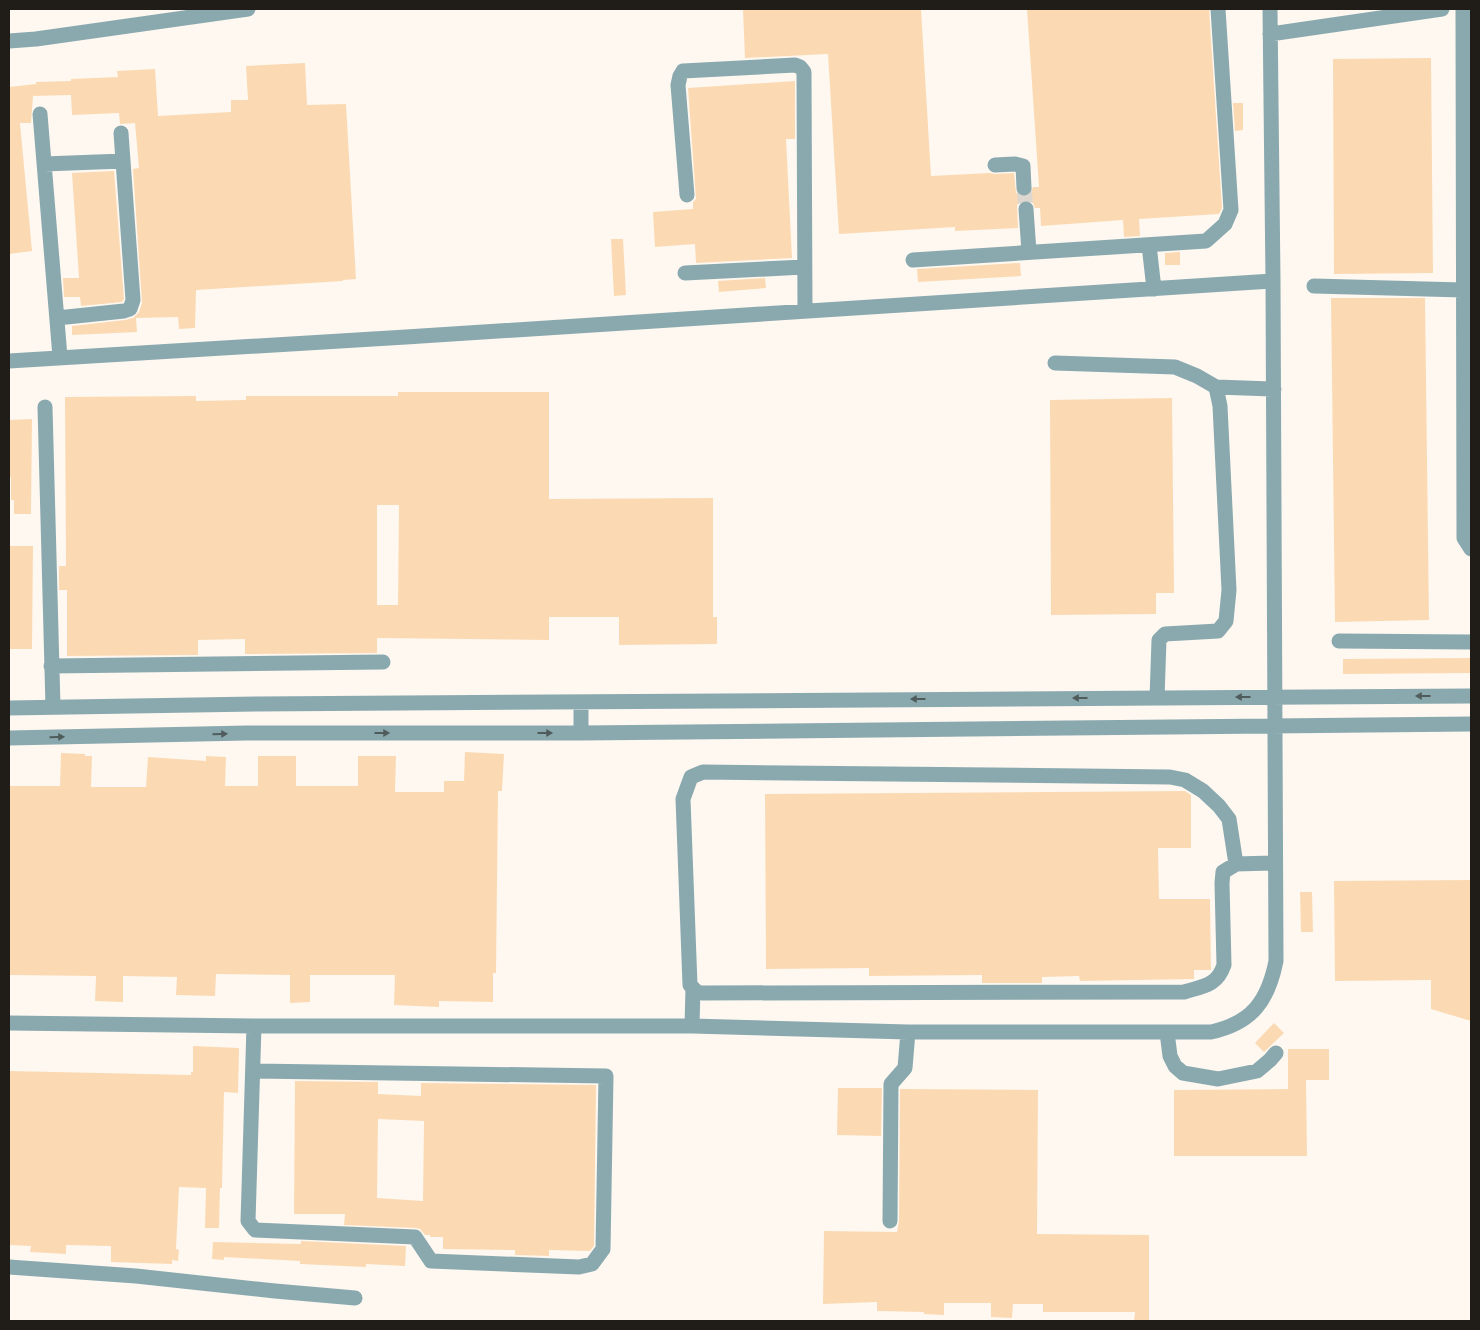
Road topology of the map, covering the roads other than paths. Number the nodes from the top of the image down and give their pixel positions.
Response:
1 (248, 9) edge
2 (1218, 9) edge
3 (1270, 9) edge
4 (1442, 9) edge
5 (1462, 9) edge
6 (1270, 34) junction
7 (9, 41) edge
8 (40, 114) dead end
9 (121, 132) dead end
10 (124, 161) junction
11 (44, 164) junction
12 (995, 165) dead end
13 (1024, 188) tunnel mouth
14 (687, 195) dead end
15 (1026, 209) tunnel mouth
16 (1149, 245) junction
17 (1029, 252) junction
18 (913, 260) dead end
19 (804, 267) junction
20 (685, 273) dead end
21 (1273, 281) junction
22 (1314, 286) dead end
23 (1154, 289) junction
24 (1463, 290) junction
25 (805, 312) junction
26 (57, 318) junction
27 (60, 358) junction
28 (9, 361) edge
29 (1055, 363) dead end
30 (1216, 387) junction
31 (1274, 389) junction
32 (45, 407) dead end
33 (1471, 548) edge
34 (1339, 641) dead end
35 (1471, 642) edge
36 (383, 662) dead end
37 (51, 666) junction
38 (1471, 696) edge
39 (1274, 697) junction
40 (1156, 698) junction
41 (581, 702) junction
42 (52, 707) junction
43 (9, 708) edge
44 (1471, 724) edge
45 (1275, 725) junction
46 (581, 732) junction
47 (9, 738) edge
48 (1275, 863) junction
49 (1236, 864) junction
50 (693, 988) junction
51 (9, 1023) edge
52 (254, 1026) junction
53 (692, 1026) junction
54 (908, 1032) junction
55 (1167, 1032) junction
56 (1276, 1053) dead end
57 (254, 1071) junction
58 (890, 1221) dead end
59 (9, 1267) edge
60 (355, 1298) dead end

1 - 7 street
2 - 16 street
3 - 6 street
4 - 6 street
5 - 24 street
6 - 21 street
8 - 11 street
9 - 10 street
10 - 11 street
10 - 26 street
11 - 26 street
12 - 13 street
14 - 19 street
15 - 17 street
16 - 17 street
16 - 23 street
17 - 18 street
19 - 20 street
19 - 25 street
21 - 23 street
21 - 31 street
22 - 24 street
23 - 25 street
24 - 33 street
25 - 27 street
26 - 27 street
27 - 28 street
29 - 30 street
30 - 31 street
30 - 40 street
31 - 39 street
32 - 37 street
34 - 35 street
36 - 37 street
37 - 42 street
38 -> 39 street
39 -> 40 street
39 - 45 street
40 -> 41 street
41 - 42 street
41 - 46 street
42 - 43 street
44 - 45 street
45 - 46 street
45 - 48 street
47 -> 46 street
48 - 49 street
48 - 55 street
49 - 50 street
49 - 50 street
50 - 53 street
51 - 52 street
52 - 53 street
52 - 57 street
53 - 54 street
54 - 55 street
54 - 58 street
55 - 56 street
57 - 57 street
59 - 60 street

